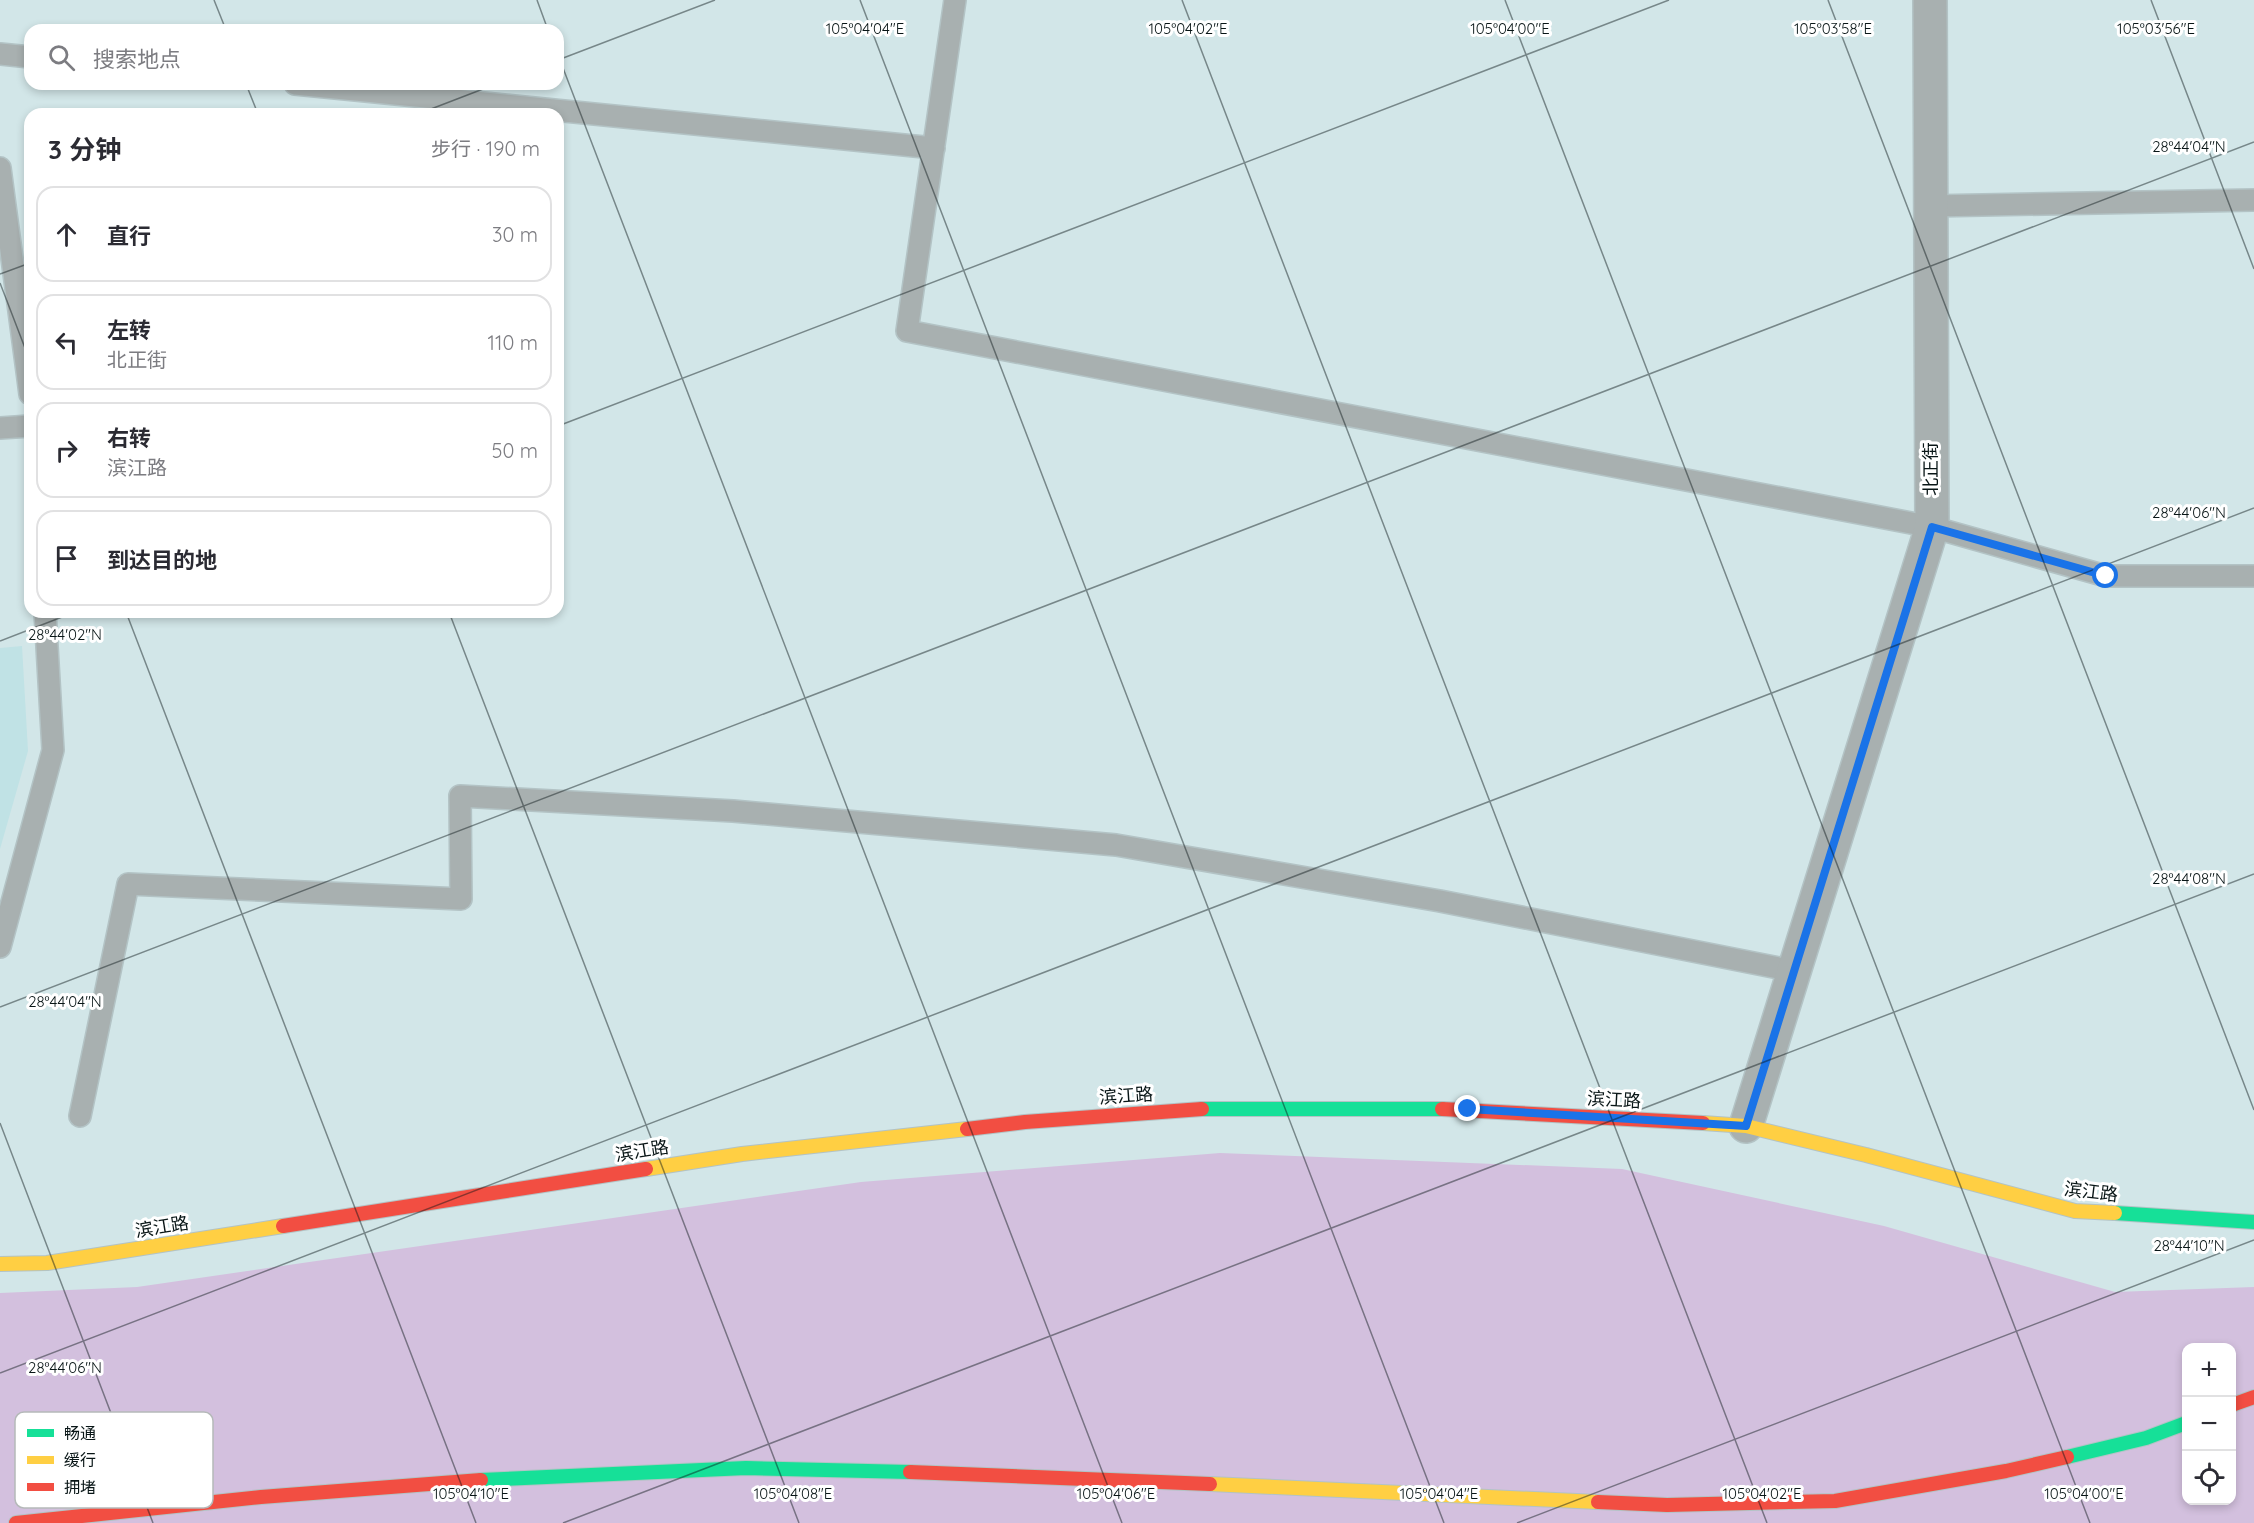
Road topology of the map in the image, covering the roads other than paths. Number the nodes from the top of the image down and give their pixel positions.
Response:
1 (955, 0) edge
2 (1930, 0) edge
3 (0, 54) edge
4 (24, 56) edge
5 (355, 90) edge
6 (535, 108) edge
7 (564, 111) edge
8 (934, 148) junction
9 (0, 168) edge
10 (2254, 200) edge
11 (1931, 206) junction
12 (24, 349) edge
13 (24, 426) edge
14 (0, 428) edge
15 (1932, 527) junction
16 (2254, 576) edge
17 (45, 618) edge
18 (0, 947) edge
19 (1794, 971) junction
20 (80, 1116) dead end
21 (1746, 1126) junction
22 (2254, 1222) edge
23 (0, 1264) edge
24 (2254, 1397) edge
25 (2236, 1404) edge
26 (2182, 1425) edge
27 (213, 1502) edge
28 (157, 1508) edge
29 (16, 1523) edge

1 - 8 lane
2 - 11 street, 北正街
3 - 4 lane
5 - 6 lane
7 - 8 lane
8 - 15 lane
9 - 12 lane
10 - 11 lane
11 - 15 street, 北正街
13 - 14 lane
15 - 16 lane
15 - 19 street, 北正街
17 - 18 lane
19 - 20 lane
19 - 21 street, 北正街
21 - 22 street, 滨江路
21 - 23 street, 滨江路
24 - 25 street
26 - 27 street
28 - 29 street

